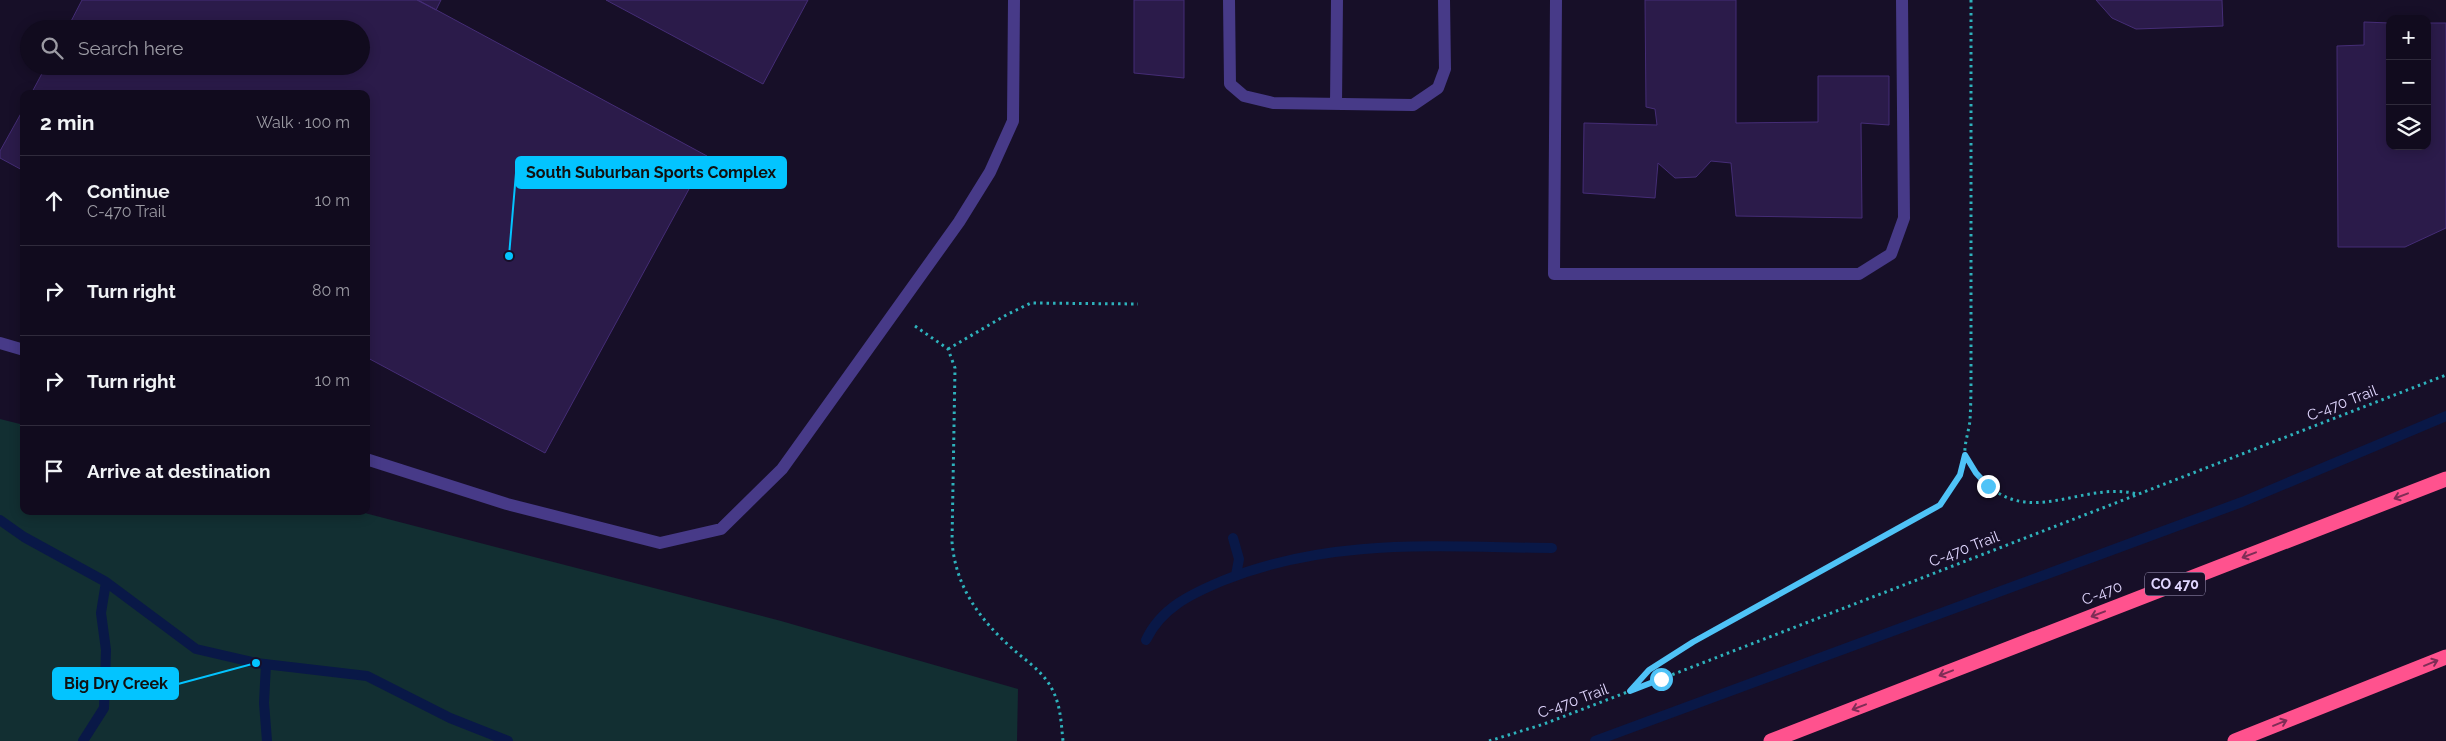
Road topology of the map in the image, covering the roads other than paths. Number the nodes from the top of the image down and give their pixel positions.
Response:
1 (1014, 0) edge
2 (1229, 0) edge
3 (1337, 0) edge
4 (1444, 0) edge
5 (1556, 0) edge
6 (1902, 0) edge
7 (1336, 104) junction
8 (0, 342) edge
9 (20, 349) edge
10 (370, 460) edge
11 (2446, 479) edge
12 (2446, 657) edge
13 (1771, 741) edge
14 (2235, 741) edge

1 - 10 lane
2 - 7 lane
3 - 7 lane
4 - 7 lane
5 - 6 lane
8 - 9 lane
11 -> 13 highway, C-470 / CO 470
14 -> 12 highway

